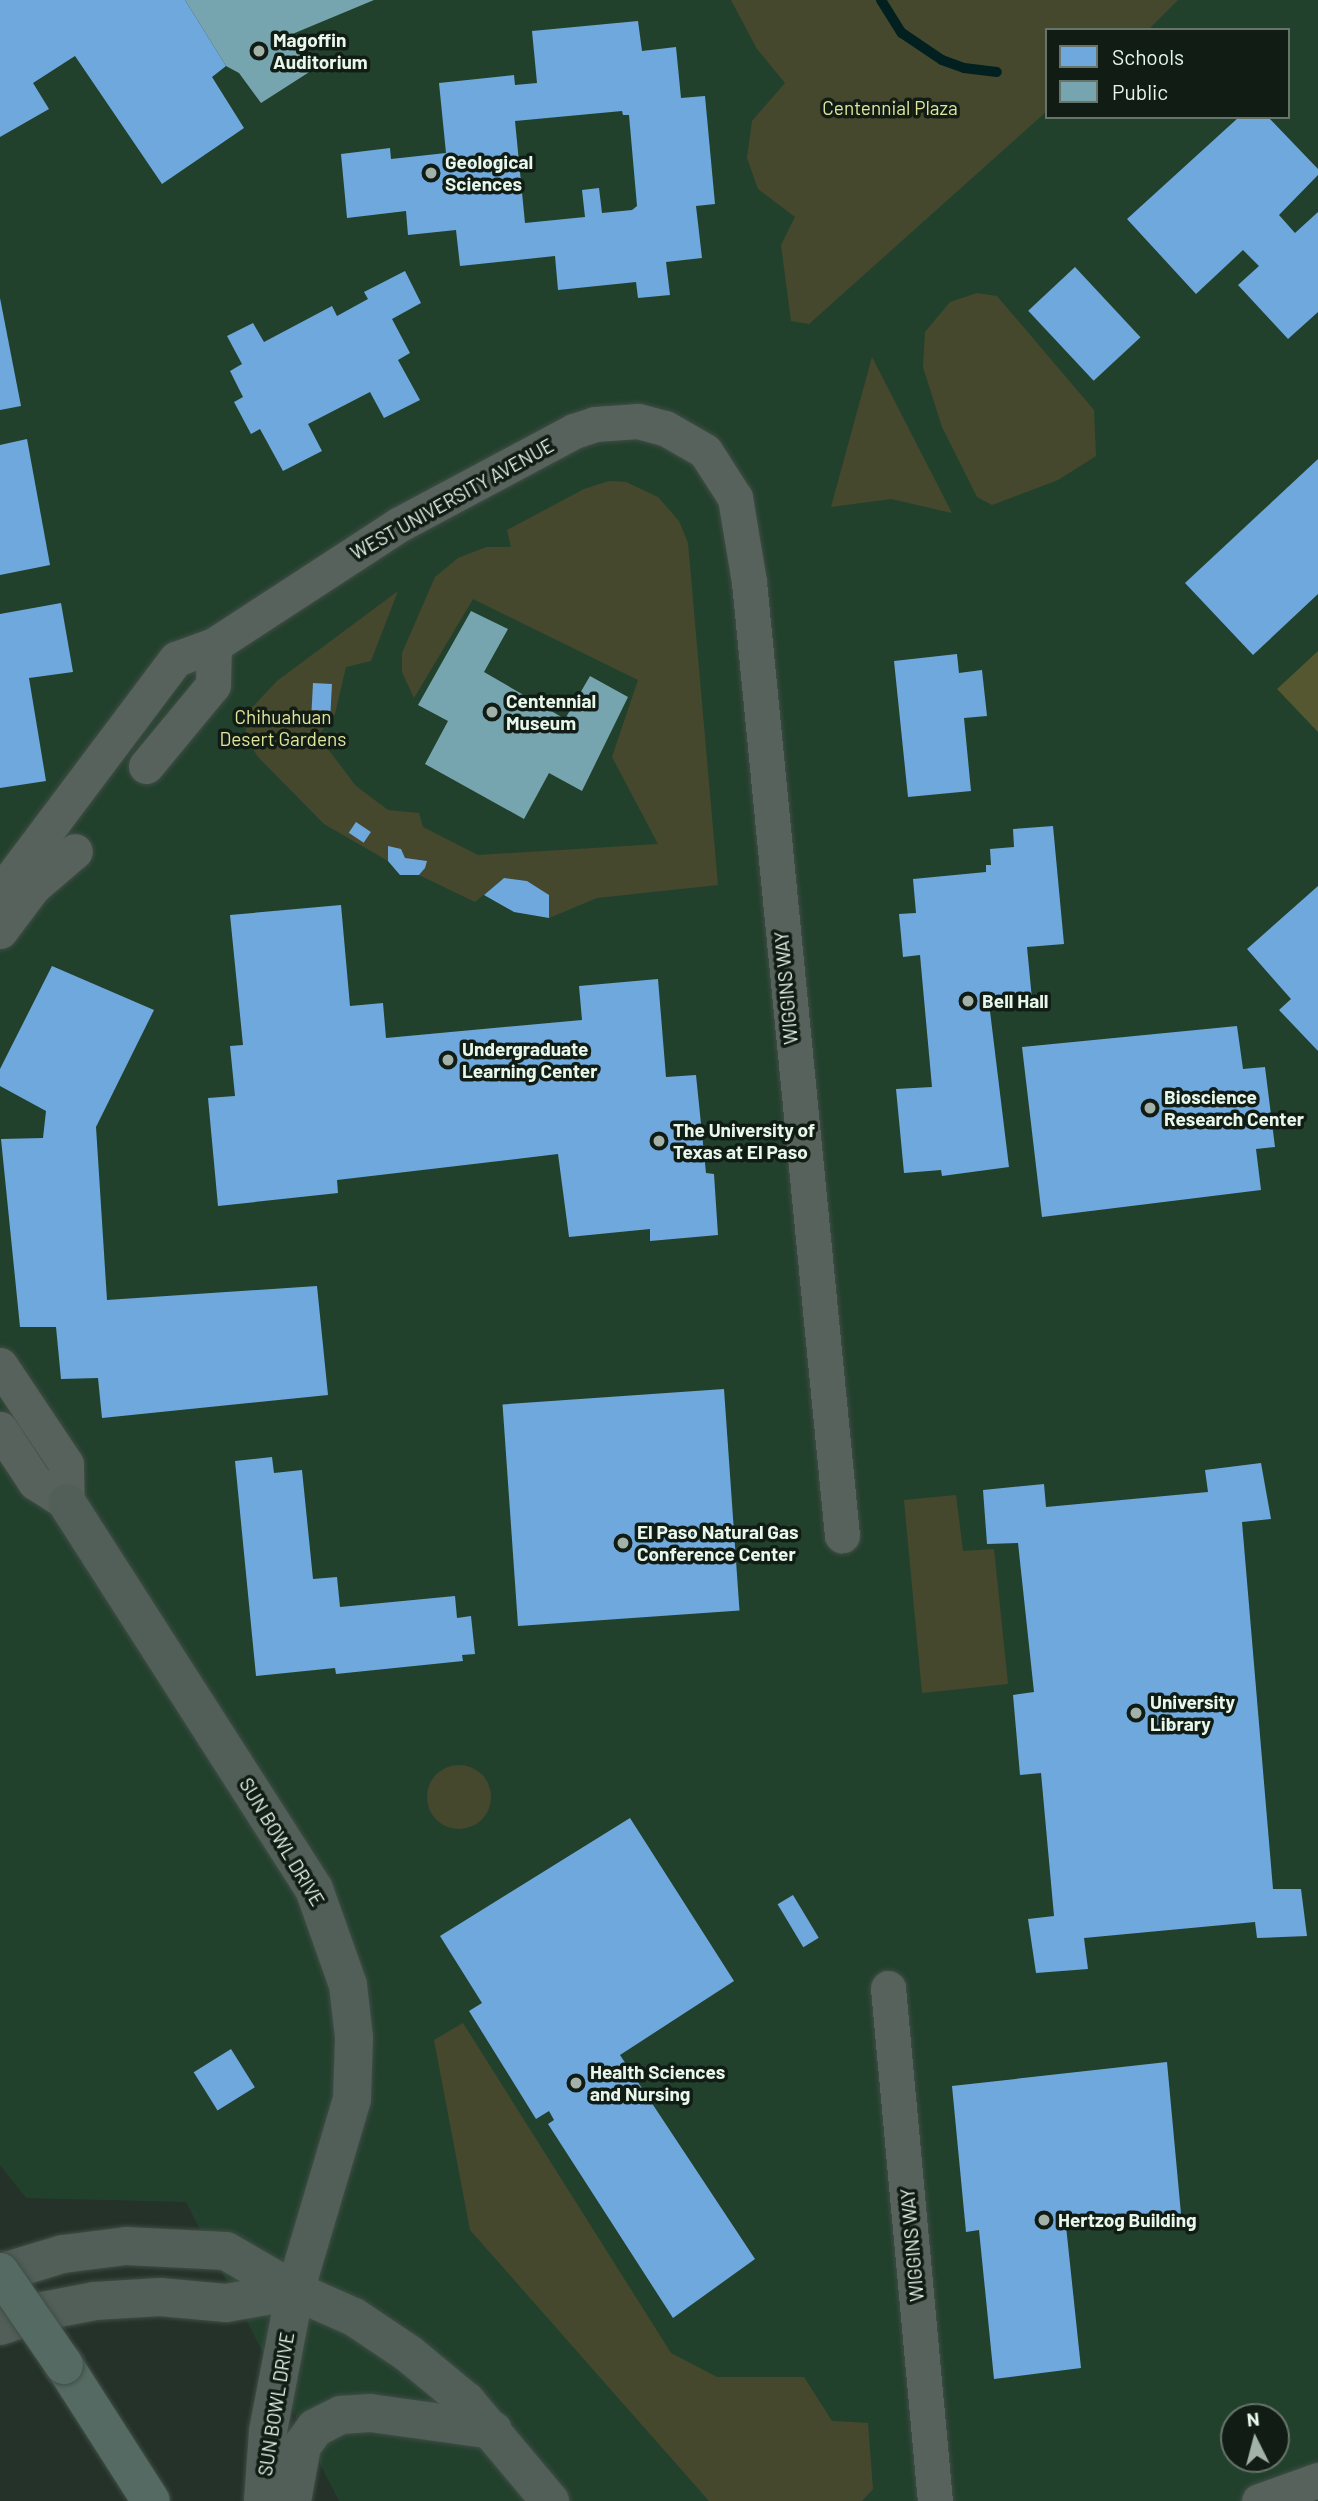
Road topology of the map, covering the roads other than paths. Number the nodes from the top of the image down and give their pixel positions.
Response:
1 (705, 451) joint
2 (214, 645) junction
3 (146, 766) dead end
4 (75, 851) dead end
5 (0, 893) edge
6 (0, 931) edge
7 (0, 1365) edge
8 (0, 1429) edge
9 (67, 1503) junction
10 (842, 1535) dead end
11 (888, 1988) dead end
12 (5, 2270) edge
13 (295, 2291) junction
14 (0, 2326) edge
15 (493, 2430) junction
16 (1318, 2480) edge
17 (151, 2501) edge
18 (263, 2501) edge
19 (292, 2501) edge
20 (550, 2501) edge
21 (935, 2501) edge
22 (1259, 2501) edge

1 - 2 street, WEST UNIVERSITY AVENUE
1 - 10 street, WIGGINS WAY
2 - 3 street
2 - 5 street, WEST UNIVERSITY AVENUE
4 - 6 street
7 - 9 street
8 - 9 street
9 - 13 main road, SUN BOWL DRIVE
11 - 21 street, WIGGINS WAY
12 - 13 main road
12 - 17 highway, bridge
13 - 14 main road
13 - 15 main road
13 - 18 main road, SUN BOWL DRIVE
15 - 19 main road
15 - 20 main road
16 - 22 street

